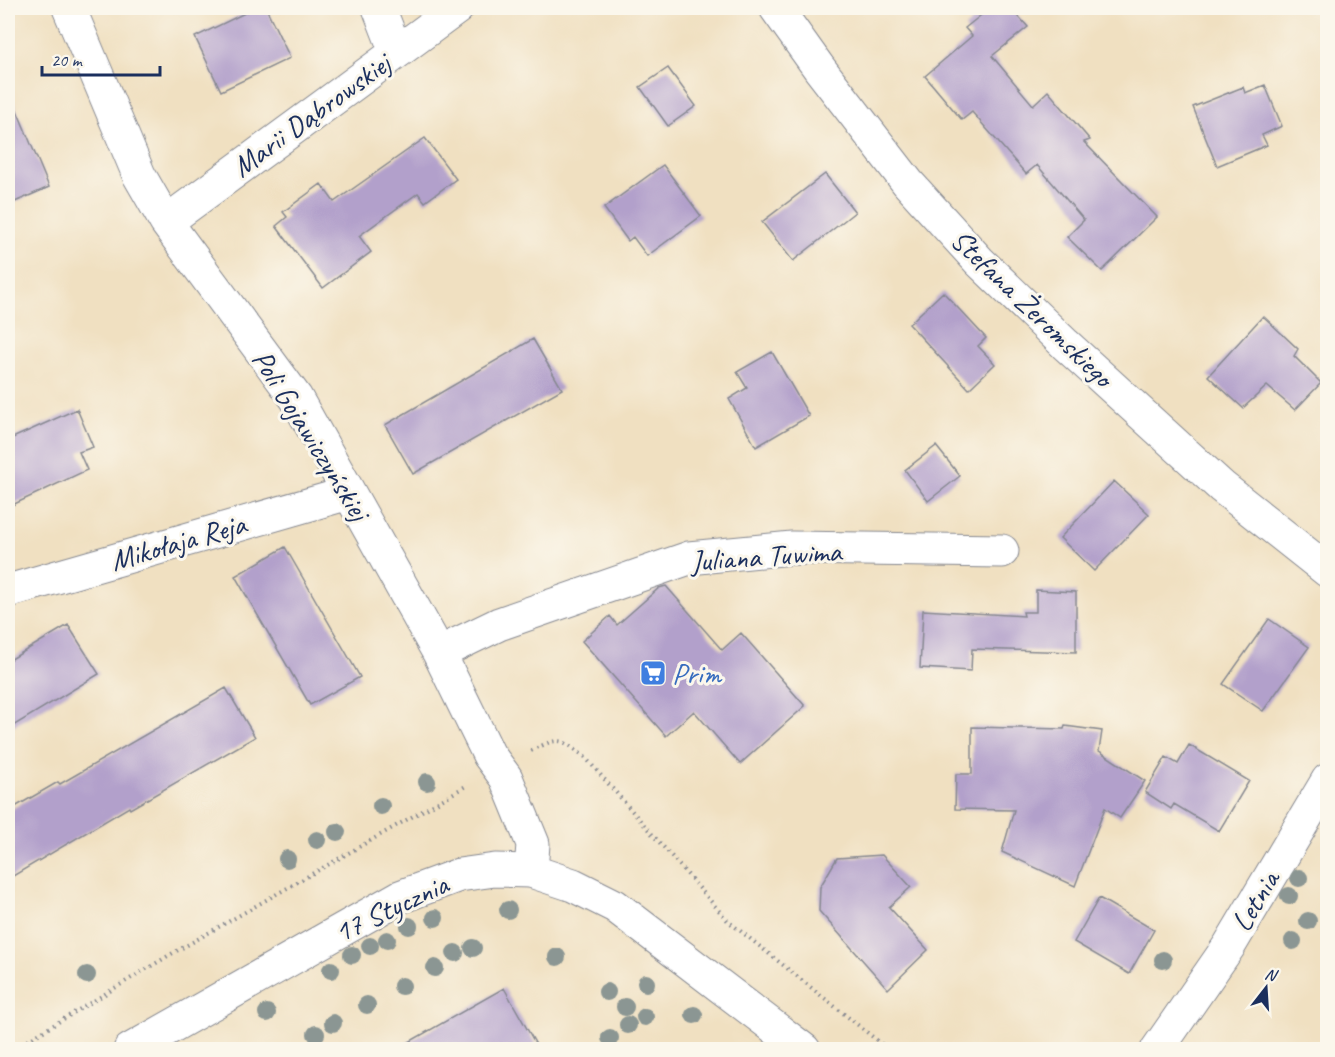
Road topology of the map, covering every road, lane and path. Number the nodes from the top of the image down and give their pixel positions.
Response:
1 (69, 8) edge
2 (379, 8) edge
3 (457, 8) edge
4 (776, 8) edge
5 (396, 52) junction
6 (166, 222) junction
7 (349, 493) junction
8 (1002, 551) dead end
9 (1328, 571) edge
10 (8, 591) edge
11 (439, 653) junction
12 (527, 753) dead end
13 (1328, 780) edge
14 (470, 784) dead end
15 (531, 871) junction
16 (12, 1050) edge
17 (130, 1050) edge
18 (804, 1050) edge
19 (889, 1050) edge
20 (1157, 1050) edge

1 - 6 street, Poli Gojawiczyńskiej
2 - 5 street
3 - 5 street, Marii Dąbrowskiej
4 - 9 street, Stefana Żeromskiego
5 - 6 street, Marii Dąbrowskiej
6 - 7 street, Poli Gojawiczyńskiej
7 - 10 street, Mikołaja Reja
7 - 11 street, Poli Gojawiczyńskiej
8 - 11 street, Juliana Tuwima
11 - 15 street, Poli Gojawiczyńskiej
12 - 19 path
13 - 20 street, Letnia
14 - 16 path
15 - 17 street, 17 Stycznia
15 - 18 street, 17 Stycznia

